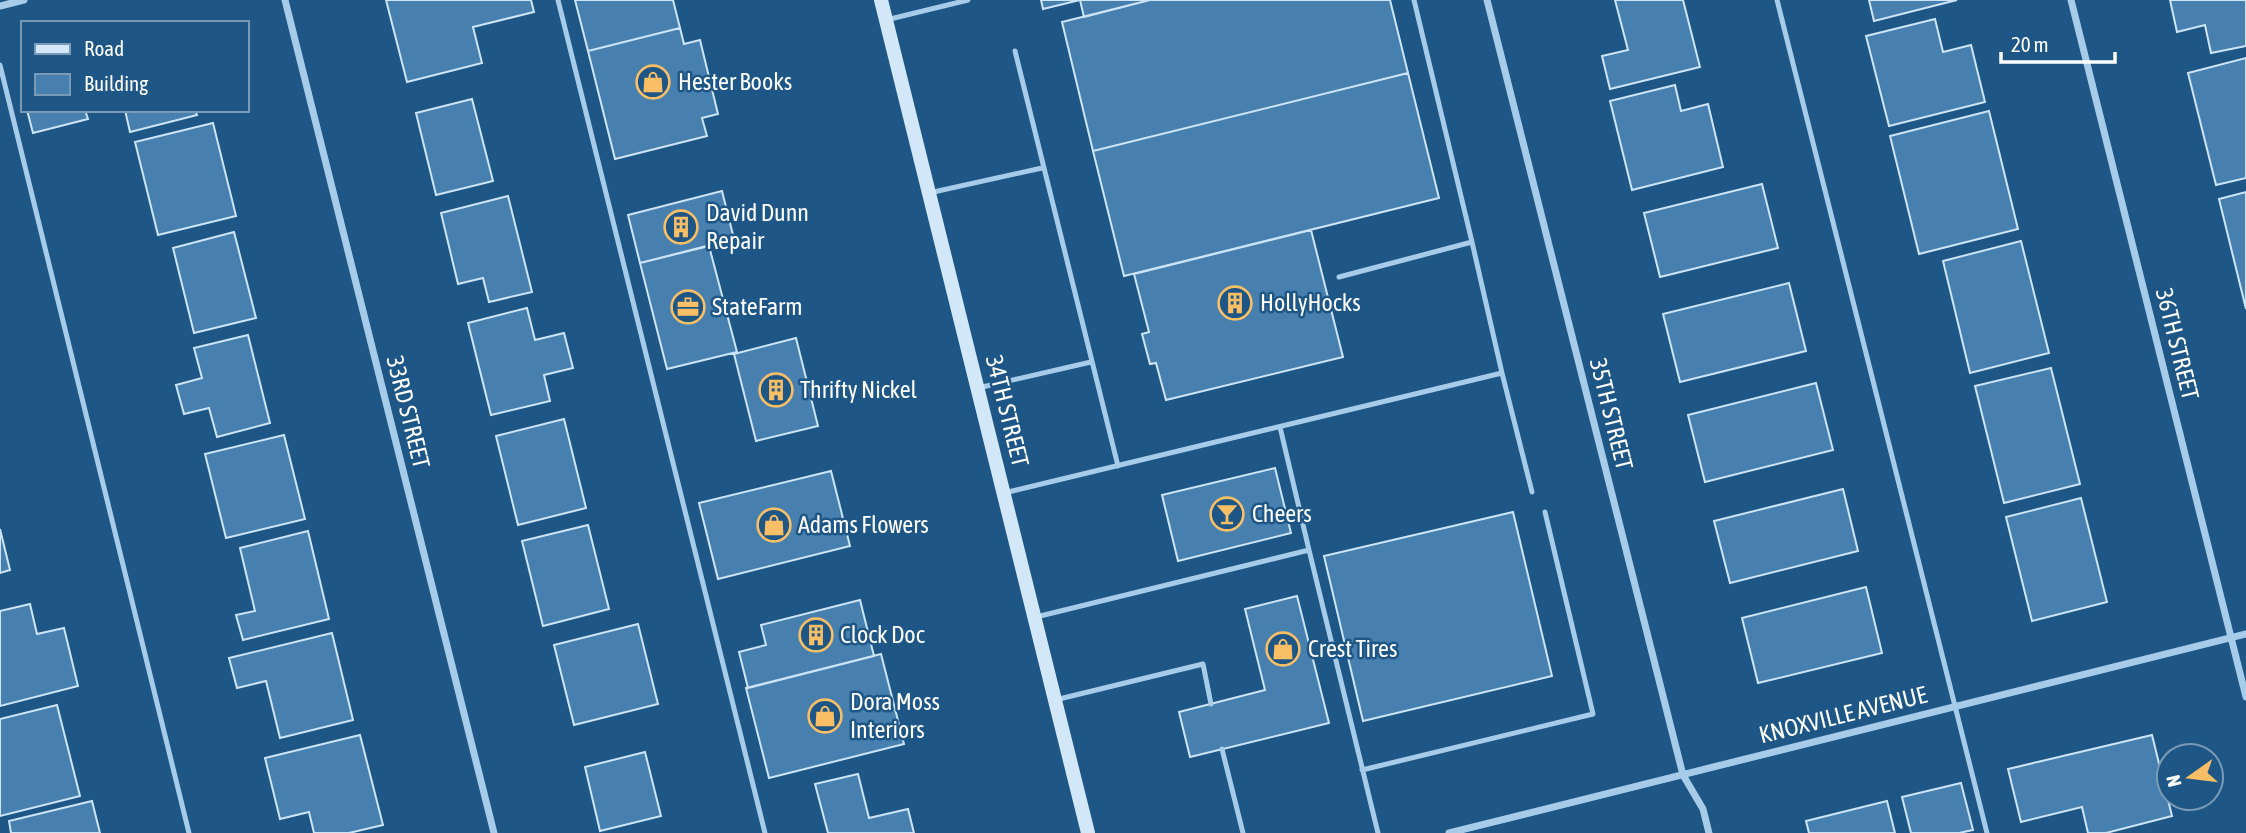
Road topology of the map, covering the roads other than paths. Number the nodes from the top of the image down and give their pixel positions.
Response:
1 (24, 0) edge
2 (285, 0) edge
3 (558, 0) edge
4 (881, 0) edge
5 (968, 0) edge
6 (1414, 0) edge
7 (1487, 0) edge
8 (1777, 0) edge
9 (2070, 0) edge
10 (0, 6) edge
11 (886, 20) junction
12 (1015, 51) dead end
13 (0, 65) edge
14 (1042, 168) junction
15 (929, 193) junction
16 (1472, 242) junction
17 (1339, 276) dead end
18 (1091, 362) junction
19 (1502, 373) junction
20 (978, 388) junction
21 (1280, 427) junction
22 (1118, 466) junction
23 (1532, 492) dead end
24 (1004, 493) junction
25 (1545, 512) dead end
26 (1308, 550) junction
27 (1035, 618) junction
28 (2246, 634) edge
29 (2231, 638) junction
30 (2246, 697) edge
31 (1055, 700) junction
32 (1211, 704) dead end
33 (1955, 707) junction
34 (1223, 748) dead end
35 (1362, 770) junction
36 (1683, 775) junction
37 (189, 833) edge
38 (494, 833) edge
39 (765, 833) edge
40 (1088, 833) edge
41 (1243, 833) edge
42 (1378, 833) edge
43 (1449, 833) edge
44 (1709, 833) edge
45 (1987, 833) edge

1 - 10 street
2 - 38 street, 33RD STREET
3 - 39 lane
4 - 11 main road, 34TH STREET
5 - 11 lane
6 - 16 lane
7 - 36 street, 35TH STREET
8 - 33 lane
9 - 29 street, 36TH STREET
11 - 15 main road, 34TH STREET
12 - 14 lane
13 - 37 lane
14 - 15 lane
14 - 18 lane
15 - 20 main road, 34TH STREET
16 - 17 lane
16 - 19 lane
18 - 20 lane
18 - 22 lane
19 - 21 lane
19 - 23 lane
20 - 24 main road, 34TH STREET
21 - 22 lane
21 - 26 lane
22 - 24 lane
24 - 27 main road, 34TH STREET
25 - 35 lane
26 - 27 lane
26 - 35 lane
27 - 31 main road, 34TH STREET
28 - 29 street, KNOXVILLE AVENUE
29 - 30 street, 36TH STREET
29 - 33 street, KNOXVILLE AVENUE
31 - 32 lane
31 - 40 main road, 34TH STREET
33 - 36 street, KNOXVILLE AVENUE
33 - 45 lane
34 - 41 lane
35 - 42 lane
36 - 43 street, KNOXVILLE AVENUE
36 - 44 street, 35TH STREET

